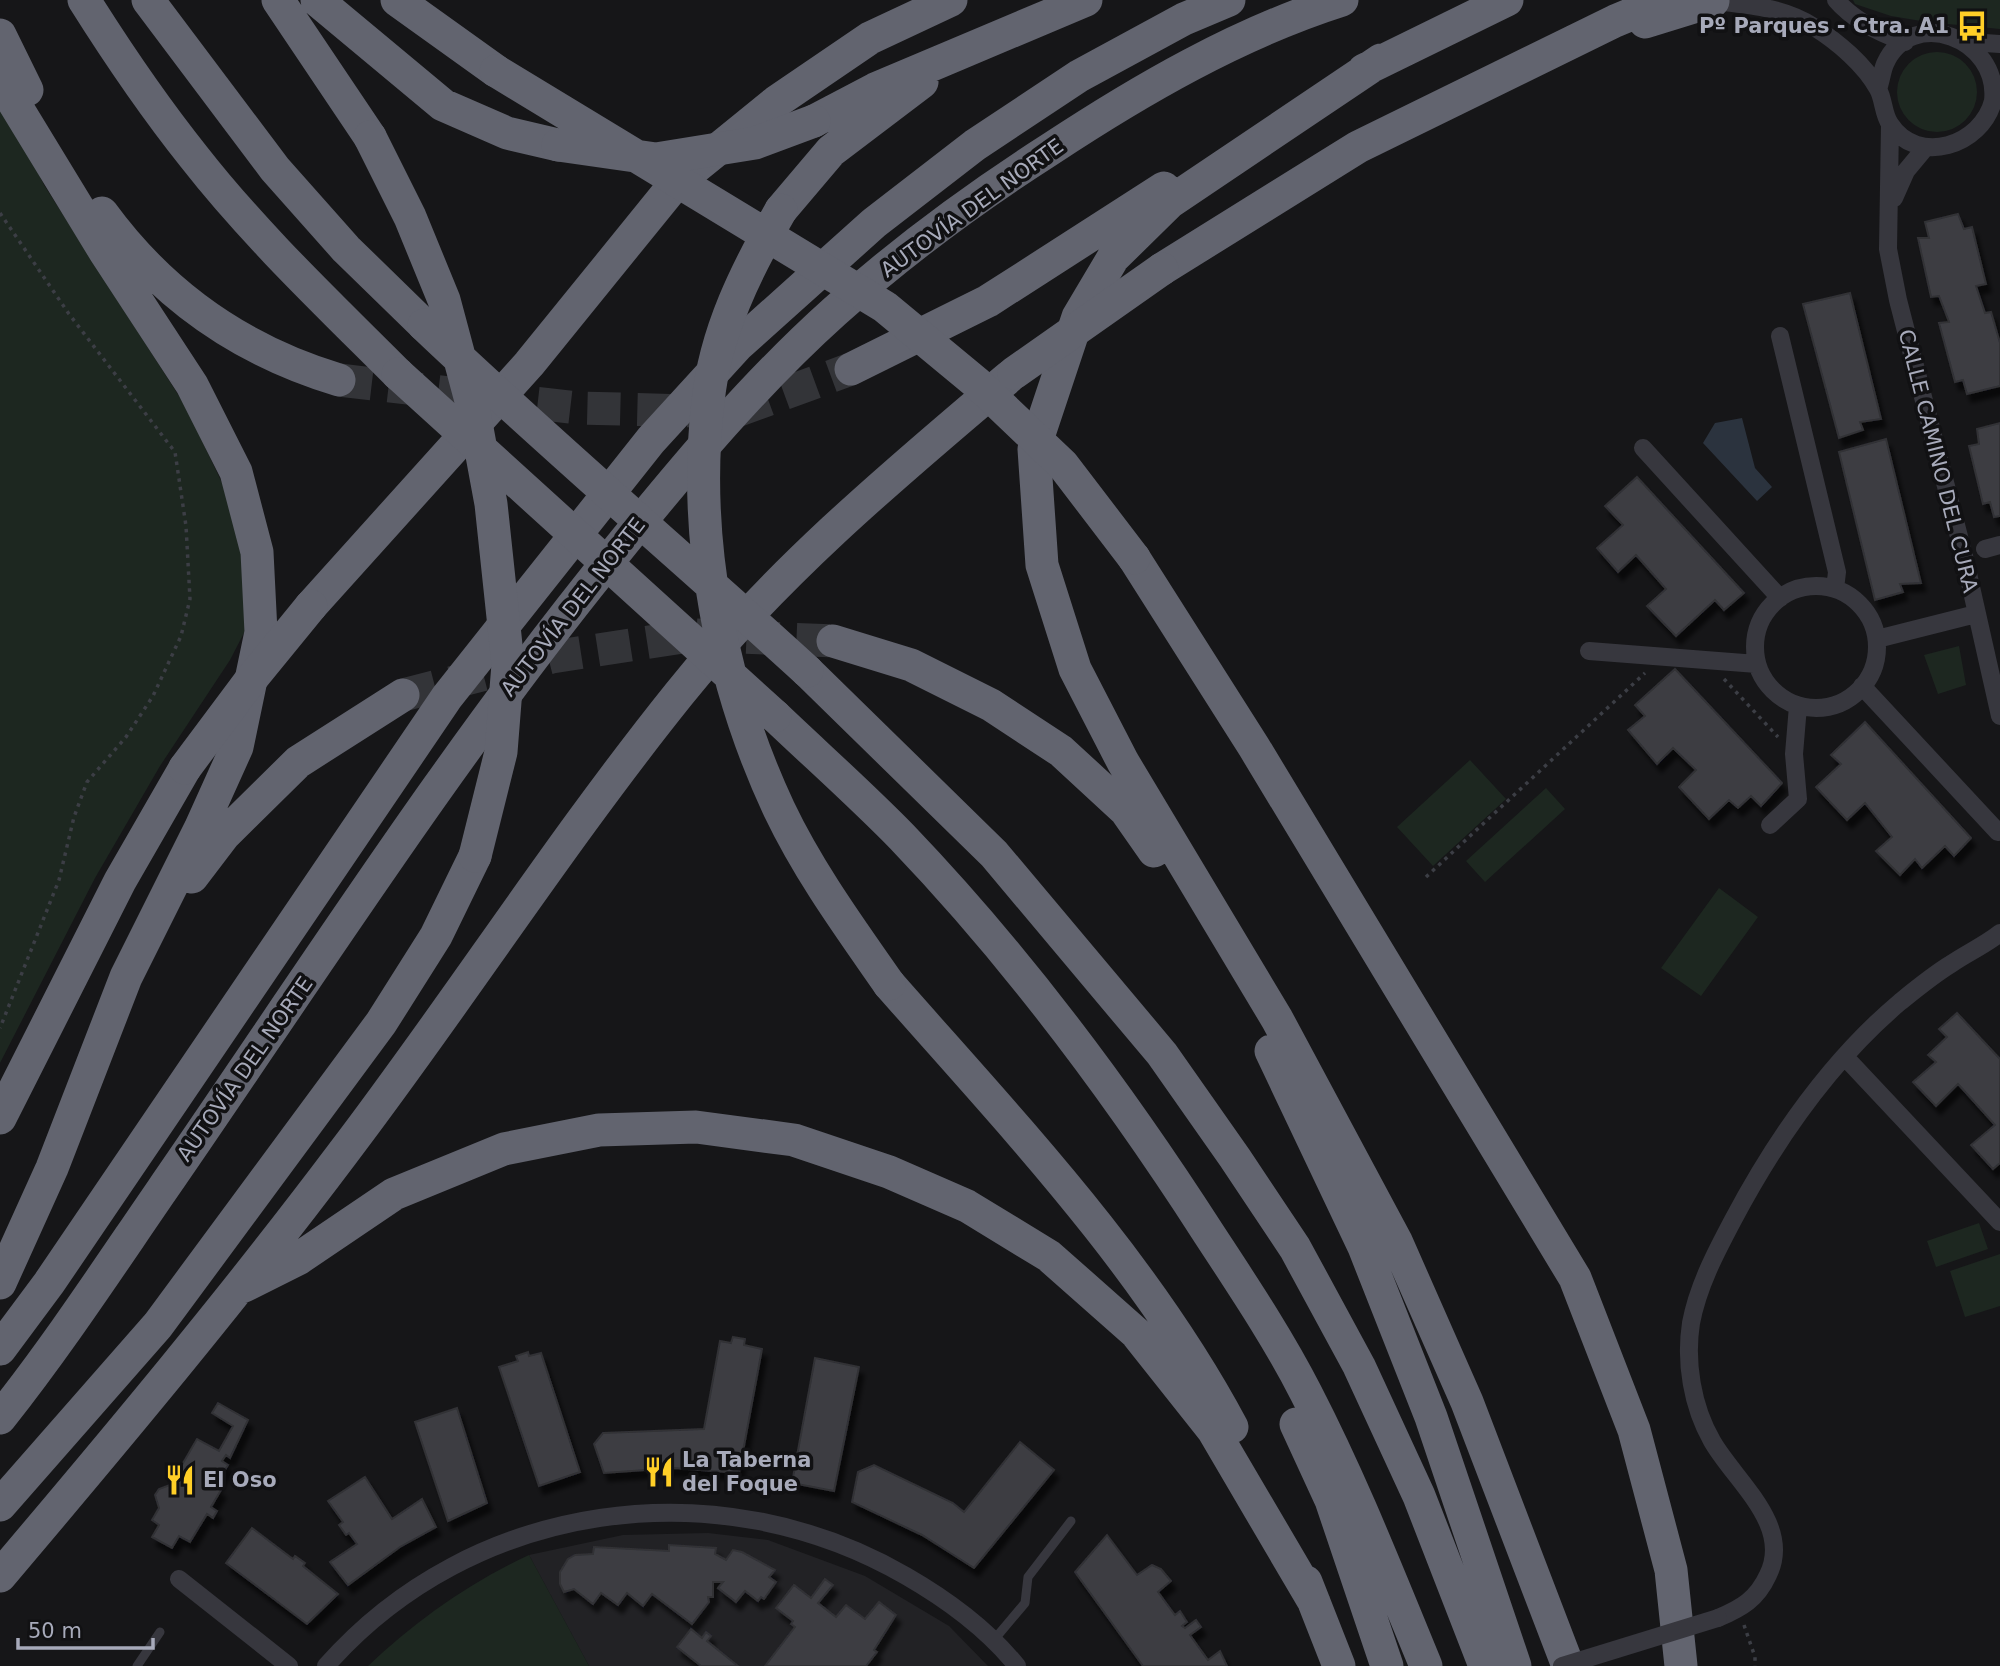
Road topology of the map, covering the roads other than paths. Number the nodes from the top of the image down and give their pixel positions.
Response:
1 (84, 0) edge
2 (148, 0) edge
3 (278, 0) edge
4 (317, 0) edge
5 (397, 0) edge
6 (951, 0) edge
7 (1086, 0) edge
8 (1229, 0) edge
9 (1342, 0) edge
10 (1507, 0) edge
11 (1665, 0) edge
12 (1836, 0) edge
13 (1714, 1) edge
14 (0, 35) edge
15 (1905, 42) junction
16 (1969, 42) junction
17 (976, 44) junction
18 (2000, 44) edge
19 (1559, 48) junction
20 (1381, 60) junction
21 (0, 71) edge
22 (1878, 89) junction
23 (1997, 98) edge
24 (1890, 125) junction
25 (1926, 147) junction
26 (1891, 205) junction
27 (1780, 336) dead end
28 (851, 369) tunnel mouth
29 (338, 380) tunnel mouth
30 (1643, 448) dead end
31 (1835, 589) junction
32 (1780, 598) junction
33 (1976, 614) junction
34 (1877, 639) junction
35 (833, 641) tunnel mouth
36 (1589, 651) dead end
37 (1757, 664) junction
38 (1862, 686) junction
39 (403, 695) tunnel mouth
40 (1798, 706) junction
41 (2000, 716) edge
42 (1770, 825) dead end
43 (1998, 832) dead end
44 (1998, 936) edge
45 (126, 977) junction
46 (1845, 1057) junction
47 (0, 1118) edge
48 (1174, 1179) junction
49 (2000, 1222) edge
50 (0, 1283) edge
51 (239, 1289) junction
52 (0, 1349) edge
53 (0, 1418) edge
54 (0, 1505) edge
55 (1071, 1521) dead end
56 (0, 1576) edge
57 (179, 1580) dead end
58 (1314, 1602) junction
59 (160, 1632) dead end
60 (993, 1642) junction
61 (137, 1666) edge
62 (289, 1666) edge
63 (326, 1666) edge
64 (1017, 1666) edge
65 (1339, 1666) edge
66 (1387, 1666) edge
67 (1426, 1666) edge
68 (1485, 1666) edge
69 (1515, 1666) edge
70 (1562, 1666) edge
71 (1569, 1666) edge
72 (1681, 1666) edge

1 - 48 highway, bridge
2 - 68 highway, bridge
3 - 54 highway, bridge
4 - 17 highway, bridge
5 - 72 highway, bridge
6 - 47 highway, bridge
7 - 17 highway
8 - 52 highway, AUTOVÍA DEL NORTE
9 - 53 highway, AUTOVÍA DEL NORTE
10 - 20 highway
11 - 19 highway
12 - 15 street
13 - 19 highway
13 - 22 street
14 - 29 highway
15 - 16 street
15 - 22 street
16 - 18 street
16 - 23 street
17 - 58 highway, bridge
19 - 51 highway, bridge
20 - 28 highway
20 - 71 highway
21 - 45 highway
22 - 24 street
23 - 25 street
24 - 25 street
24 - 26 street, CALLE CAMINO DEL CURA
25 - 26 street, CALLE CAMINO DEL CURA
26 - 33 street, CALLE CAMINO DEL CURA
27 - 31 street
30 - 32 street
31 - 32 street
31 - 34 street
32 - 37 street
33 - 34 street
33 - 41 street, CALLE CAMINO DEL CURA
34 - 38 street
35 - 69 highway
36 - 37 street
37 - 40 street
38 - 40 street
38 - 43 street
39 - 45 highway
40 - 42 street
44 - 46 street
45 - 50 highway
46 - 49 street
46 - 70 street, bridge
48 - 66 highway
48 - 67 highway
51 - 56 highway
51 - 58 highway
55 - 60 lane
57 - 62 street
58 - 65 highway
59 - 61 lane
60 - 63 street
60 - 64 street

